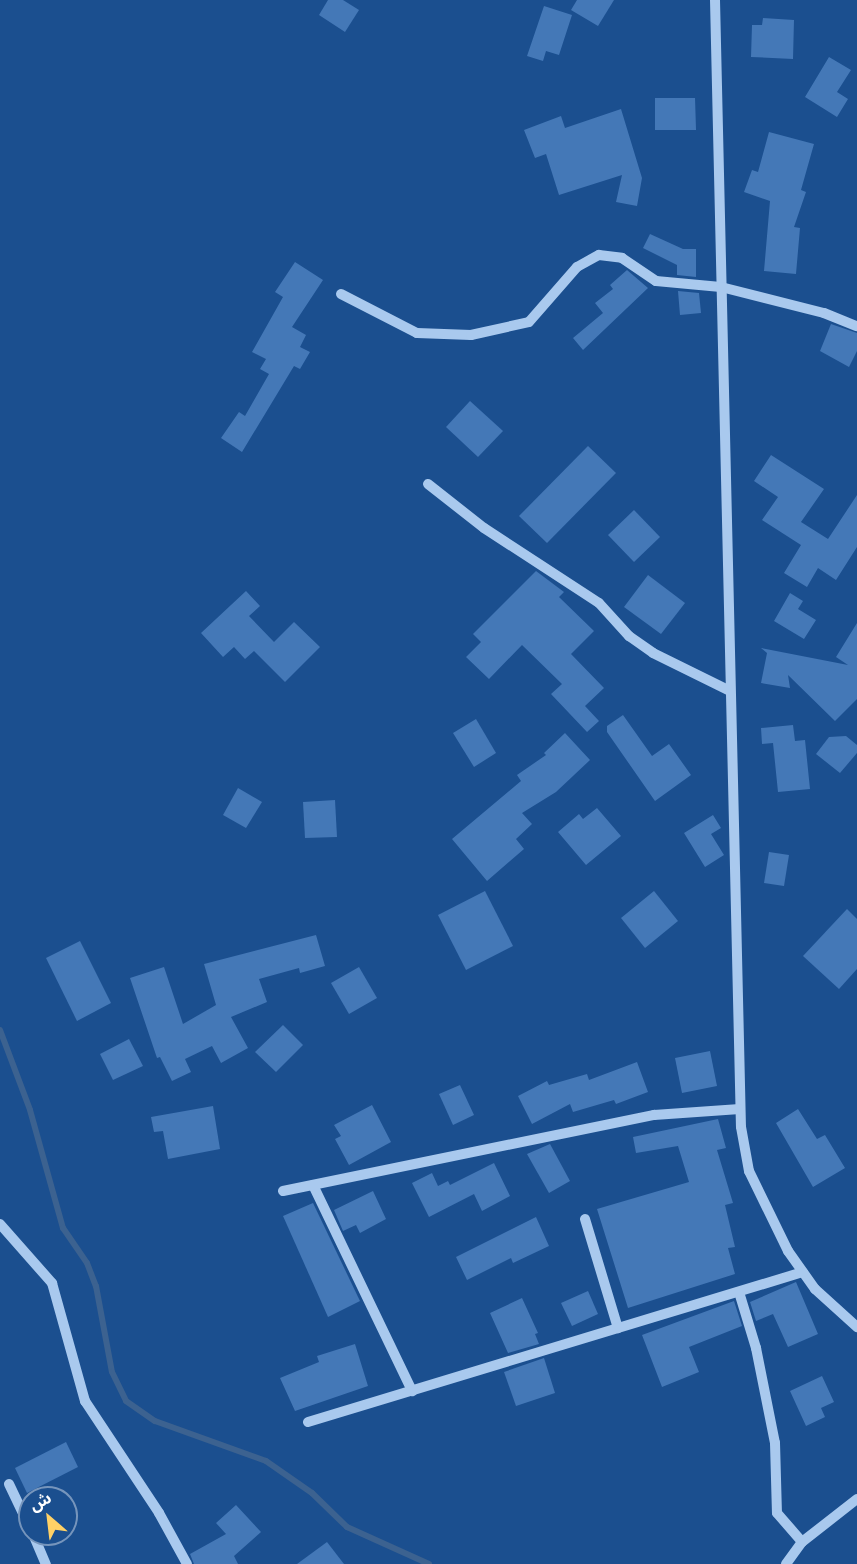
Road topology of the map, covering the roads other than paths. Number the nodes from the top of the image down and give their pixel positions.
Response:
1 (715, 0) edge
2 (721, 287) junction
3 (341, 294) dead end
4 (857, 326) edge
5 (428, 484) dead end
6 (730, 691) junction
7 (740, 1108) junction
8 (313, 1185) junction
9 (283, 1191) dead end
10 (585, 1219) dead end
11 (0, 1224) edge
12 (803, 1272) junction
13 (739, 1292) junction
14 (857, 1327) edge
15 (618, 1329) junction
16 (412, 1391) junction
17 (308, 1422) dead end
18 (9, 1484) dead end
19 (857, 1499) edge
20 (18, 1503) edge
21 (802, 1542) junction
22 (38, 1546) edge
23 (46, 1564) edge
24 (187, 1564) edge
25 (786, 1564) edge

1 - 2 street
2 - 3 street
2 - 4 street
2 - 6 street
5 - 6 street
6 - 7 street
7 - 8 street
7 - 12 street
8 - 9 street
8 - 16 street
10 - 15 street
11 - 24 street
12 - 13 street
12 - 14 street
13 - 15 street
13 - 21 street
15 - 16 street
16 - 17 street
18 - 20 street
19 - 21 street
21 - 25 street
22 - 23 street

